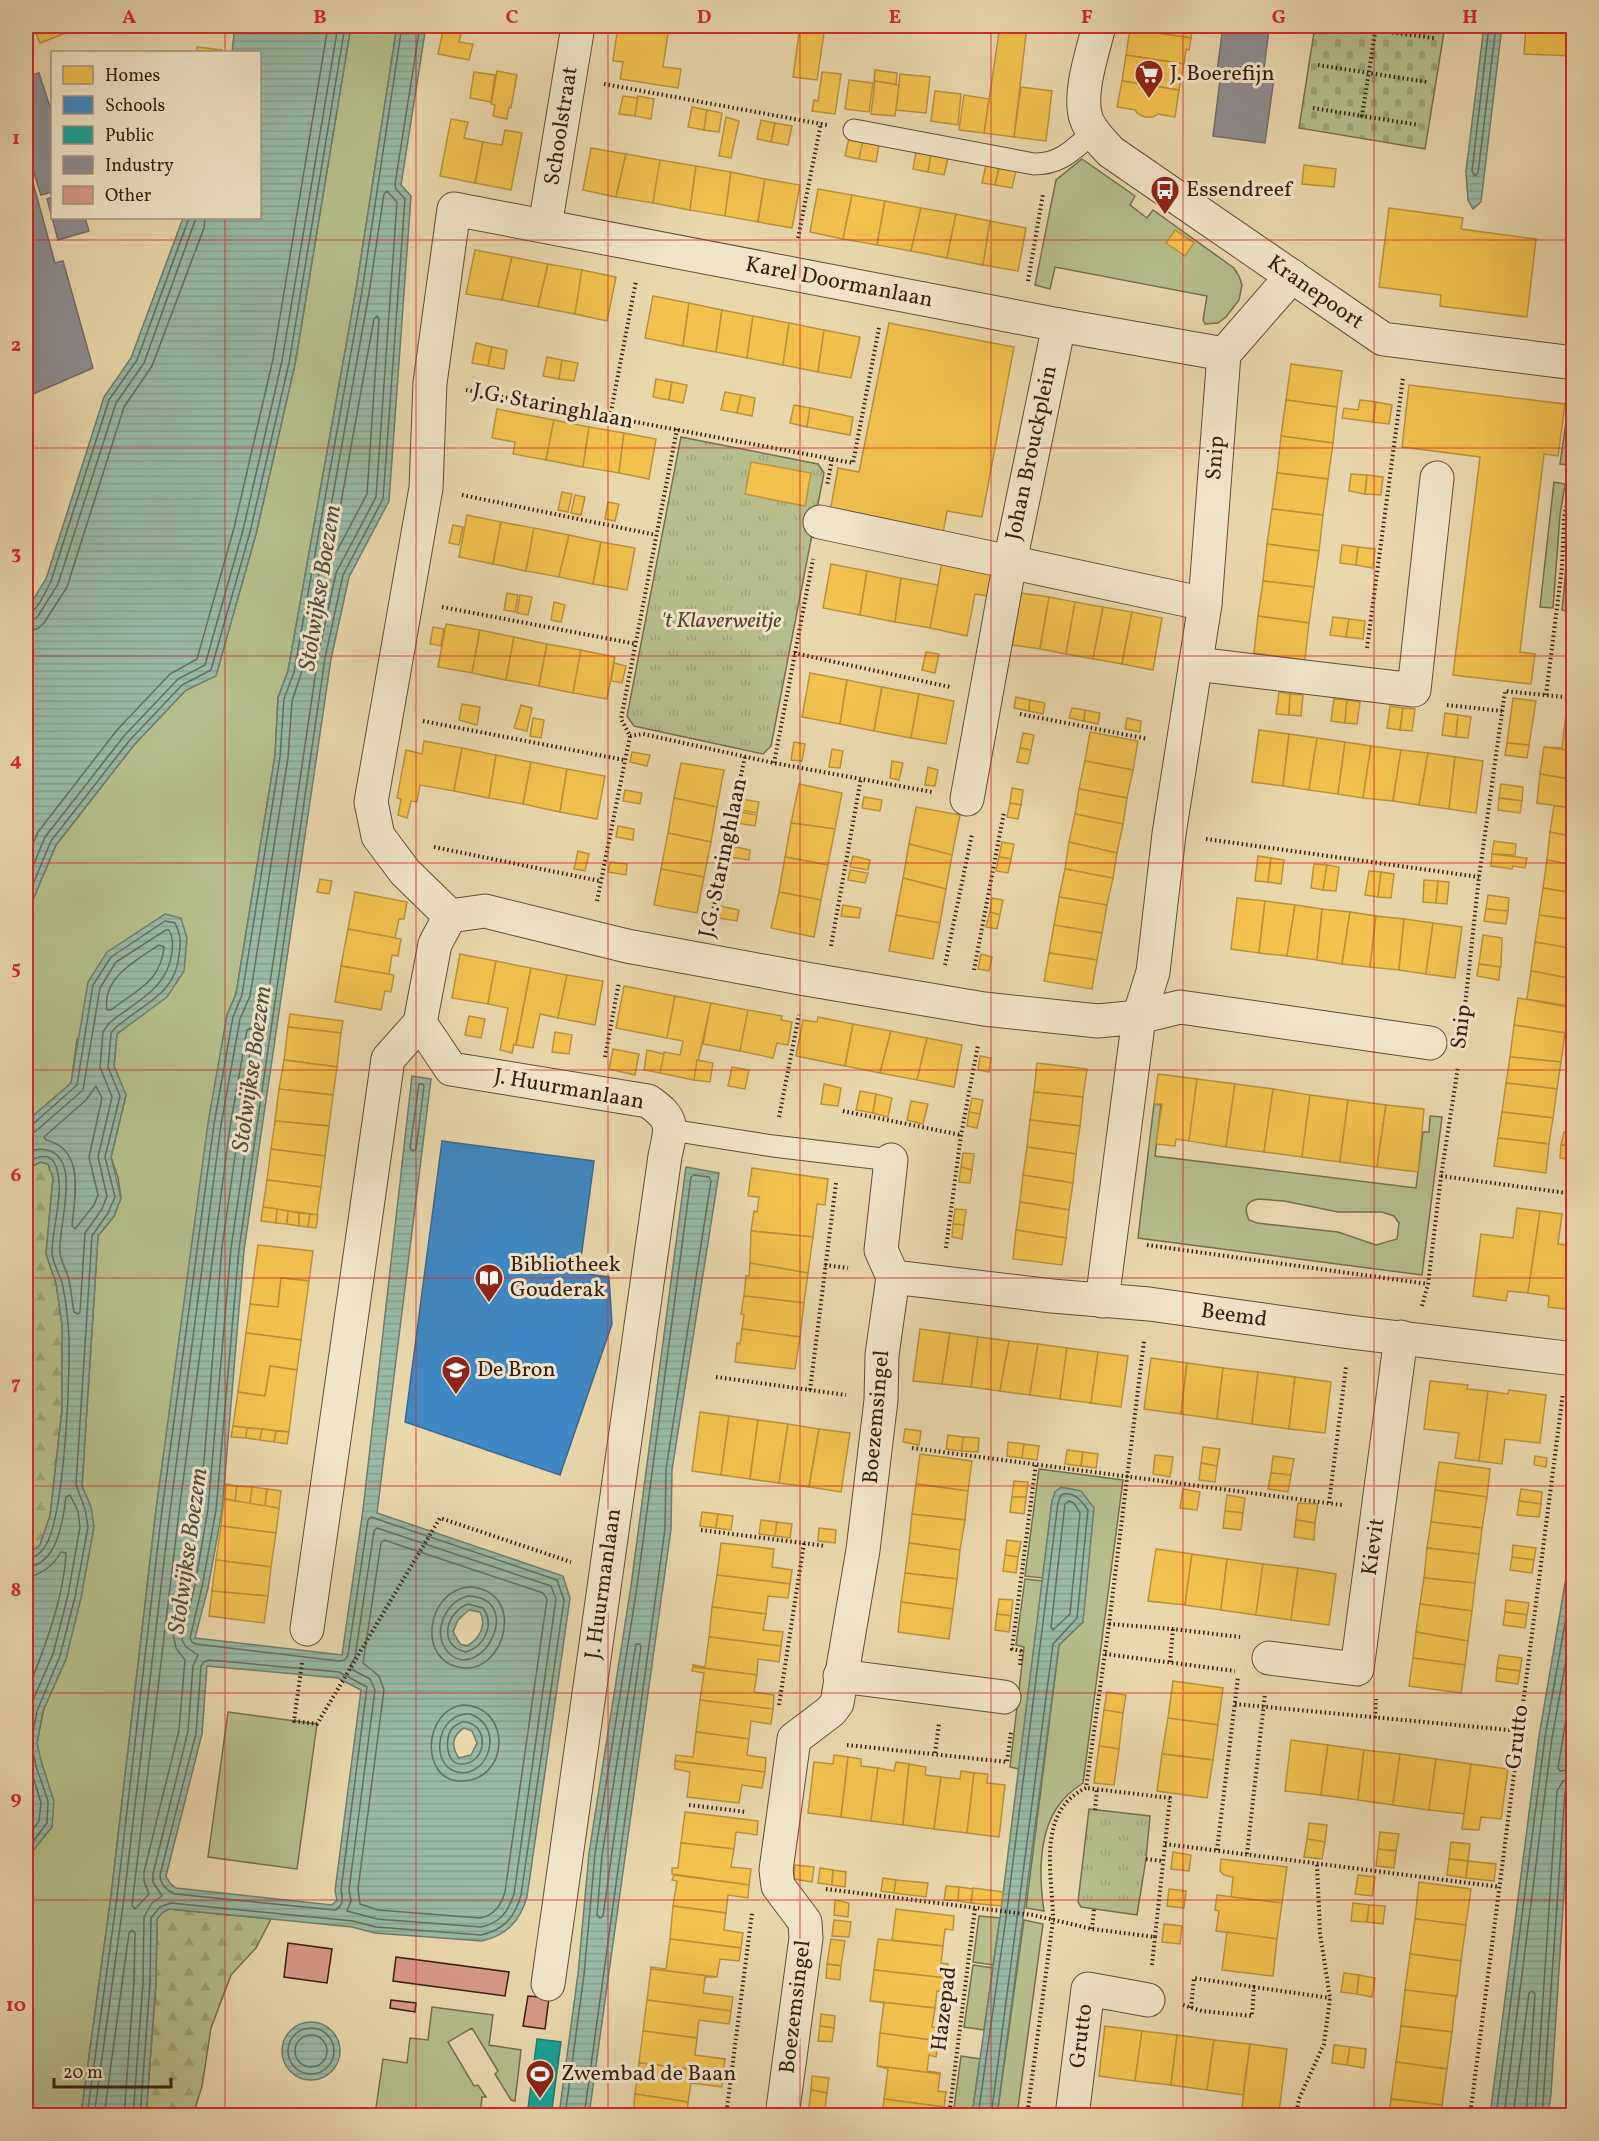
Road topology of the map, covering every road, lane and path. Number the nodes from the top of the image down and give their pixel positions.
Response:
1 (578, 26) edge
2 (1099, 26) edge
3 (1343, 26) edge
4 (1376, 28) edge
5 (1434, 38) dead end
6 (1317, 65) dead end
7 (1368, 74) junction
8 (570, 77) junction
9 (1427, 82) dead end
10 (1312, 108) dead end
11 (1362, 116) junction
12 (821, 123) junction
13 (1419, 125) dead end
14 (854, 130) joint
15 (1094, 132) junction
16 (1048, 164) junction
17 (545, 226) junction
18 (643, 245) junction
19 (791, 274) junction
20 (1292, 276) junction
21 (886, 292) junction
22 (1021, 318) junction
23 (1059, 325) junction
24 (1408, 342) junction
25 (1224, 354) junction
26 (1574, 363) edge
27 (430, 384) junction
28 (610, 417) junction
29 (676, 429) junction
30 (832, 459) junction
31 (1574, 465) edge
32 (1437, 478) dead end
33 (426, 488) junction
34 (820, 522) junction
35 (656, 535) junction
36 (1010, 562) junction
37 (406, 600) junction
38 (1205, 604) junction
39 (636, 644) junction
40 (794, 653) junction
41 (1196, 664) junction
42 (1362, 684) junction
43 (1414, 690) junction
44 (1546, 695) junction
45 (1574, 698) edge
46 (985, 701) junction
47 (1502, 711) junction
48 (387, 714) junction
49 (1023, 714) junction
50 (1020, 726) dead end
51 (630, 736) junction
52 (1183, 746) junction
53 (745, 756) junction
54 (624, 760) junction
55 (774, 763) junction
56 (861, 778) junction
57 (973, 800) junction
58 (1169, 834) junction
59 (378, 836) junction
60 (1479, 878) junction
61 (600, 882) junction
62 (450, 916) junction
63 (590, 938) junction
64 (627, 946) junction
65 (703, 960) junction
66 (815, 981) junction
67 (963, 1005) junction
68 (1139, 1017) junction
69 (420, 1023) junction
70 (1462, 1025) dead end
71 (1430, 1043) dead end
72 (1458, 1065) dead end
73 (600, 1094) junction
74 (671, 1130) junction
75 (773, 1146) junction
76 (840, 1153) junction
77 (891, 1160) joint
78 (1441, 1176) junction
79 (1574, 1194) edge
80 (1109, 1239) junction
81 (893, 1277) junction
82 (941, 1281) junction
83 (1428, 1284) junction
84 (1102, 1301) junction
85 (1149, 1304) junction
86 (1350, 1332) junction
87 (1410, 1338) junction
88 (1571, 1359) edge
89 (716, 1377) dead end
90 (810, 1390) junction
91 (881, 1400) junction
92 (876, 1442) junction
93 (1126, 1476) junction
94 (1329, 1503) junction
95 (1380, 1509) junction
96 (702, 1530) dead end
97 (804, 1543) junction
98 (863, 1550) junction
99 (606, 1574) junction
100 (1109, 1624) junction
101 (307, 1629) joint
102 (1173, 1629) junction
103 (1105, 1654) junction
104 (1269, 1658) junction
105 (1170, 1662) junction
106 (840, 1676) junction
107 (1004, 1697) dead end
108 (1235, 1704) junction
109 (1264, 1707) junction
110 (1519, 1731) junction
111 (794, 1739) junction
112 (1086, 1788) junction
113 (1097, 1788) junction
114 (689, 1805) dead end
115 (1095, 1810) dead end
116 (783, 1817) junction
117 (1165, 1844) junction
118 (1217, 1850) junction
119 (1247, 1854) junction
120 (1146, 1859) dead end
121 (1162, 1861) junction
122 (1317, 1864) junction
123 (1500, 1887) junction
124 (975, 1908) dead end
125 (1094, 1909) dead end
126 (994, 1910) dead end
127 (1053, 1920) junction
128 (1092, 1929) junction
129 (548, 1984) dead end
130 (1254, 1987) junction
131 (1330, 1998) junction
132 (1148, 2000) joint
133 (1191, 2008) junction
134 (782, 2115) edge
135 (949, 2115) edge
136 (1028, 2115) edge
137 (1072, 2115) edge
138 (1296, 2115) edge
139 (1470, 2115) edge

1 - 8 street, Schoolstraat
2 - 15 street
3 - 4 path
4 - 5 path
4 - 7 path
6 - 7 path
7 - 9 path
7 - 11 path
8 - 12 path
8 - 17 street, Schoolstraat
10 - 11 path
11 - 13 path
12 - 14 path
12 - 19 path
14 - 16 lane
15 - 16 lane
15 - 20 street, Kranepoort
16 - 22 path
17 - 18 street, Karel Doormanlaan
17 - 27 street, Karel Doormanlaan
18 - 19 street, Karel Doormanlaan
18 - 28 path
19 - 21 street, Karel Doormanlaan
20 - 24 street, Kranepoort
20 - 25 street
21 - 22 street, Karel Doormanlaan
21 - 30 path
22 - 23 street, Karel Doormanlaan
23 - 25 street, Karel Doormanlaan
23 - 36 street, Johan Brouckplein
24 - 26 street, Kranepoort
24 - 42 path
25 - 38 street, Snip
27 - 28 path, J.G. Staringhlaan
27 - 33 street
28 - 29 path, J.G. Staringhlaan
29 - 30 path, J.G. Staringhlaan
29 - 35 path
30 - 34 path, J.G. Staringhlaan
31 - 44 path
32 - 43 street
33 - 35 path
33 - 37 street
34 - 36 street
34 - 40 path, J.G. Staringhlaan
35 - 39 path
36 - 38 street, Johan Brouckplein
36 - 46 street
37 - 39 path
37 - 48 street
38 - 41 street, Snip
39 - 51 path
40 - 46 path
40 - 55 path, J.G. Staringhlaan
41 - 42 street
41 - 52 street, Snip
42 - 43 street
43 - 47 path
44 - 45 path, Snip
44 - 47 path, Snip
46 - 49 path
46 - 57 street
47 - 60 path, Snip
48 - 54 path
48 - 59 street
49 - 50 path
49 - 52 path
51 - 53 path, J.G. Staringhlaan
51 - 54 path
52 - 58 street, Snip
53 - 55 path, J.G. Staringhlaan
53 - 65 path, J.G. Staringhlaan
54 - 61 path
55 - 56 path, J.G. Staringhlaan
56 - 57 path, J.G. Staringhlaan
56 - 66 path
57 - 67 path
57 - 67 path, J.G. Staringhlaan
58 - 60 path
58 - 68 street, Snip
59 - 61 path
59 - 62 street
60 - 70 path, Snip
61 - 63 path
62 - 63 street, J.G. Staringhlaan
62 - 69 street
63 - 64 street, J.G. Staringhlaan
64 - 65 street, J.G. Staringhlaan
64 - 73 path
65 - 66 street, J.G. Staringhlaan
66 - 67 street, J.G. Staringhlaan
66 - 75 path
67 - 68 street, J.G. Staringhlaan
67 - 82 path
68 - 71 street, Snip
68 - 80 street, Snip
69 - 73 street, J. Huurmanlaan
69 - 101 street
72 - 78 path, Snip
73 - 74 street, J. Huurmanlaan
74 - 75 lane
74 - 99 street, J. Huurmanlaan
75 - 76 lane
76 - 77 lane
76 - 90 path
77 - 81 street
78 - 79 path
78 - 83 path, Snip
80 - 83 path
80 - 84 street, Snip
81 - 82 street, Beemd
81 - 91 street, Boezemsingel
82 - 84 street, Beemd
83 - 87 path, Snip
84 - 85 street, Beemd
85 - 86 street, Beemd
85 - 93 path
86 - 87 street, Beemd
86 - 94 path
87 - 88 street, Beemd
87 - 95 street, Kievit
88 - 110 path, Grutto
89 - 90 path
90 - 91 path
91 - 92 street, Boezemsingel
92 - 93 path
92 - 98 street, Boezemsingel
93 - 94 path
93 - 100 path
94 - 95 path
95 - 104 street, Kievit
96 - 97 path
97 - 98 path
97 - 111 path
98 - 106 street, Boezemsingel
99 - 101 path
99 - 129 street, J. Huurmanlaan
100 - 102 path
100 - 103 path
102 - 104 path
102 - 105 path
103 - 105 path
103 - 112 path
104 - 109 path
105 - 108 path
106 - 107 street
106 - 111 street, Boezemsingel
108 - 109 path
108 - 118 path
109 - 110 path
109 - 119 path
110 - 123 path, Grutto
111 - 116 street, Boezemsingel
112 - 113 path
112 - 127 path
113 - 115 path
113 - 117 path
114 - 116 path
116 - 134 street, Boezemsingel
117 - 118 path
117 - 121 path
118 - 119 path
119 - 122 path
120 - 121 path
121 - 128 path
122 - 123 path
122 - 131 path
123 - 139 path, Grutto
124 - 135 path, Hazepad
125 - 128 path
126 - 127 path
127 - 128 path
127 - 136 path
130 - 131 path
130 - 133 path
130 - 133 path
131 - 138 path
132 - 133 path
132 - 137 street, Grutto

